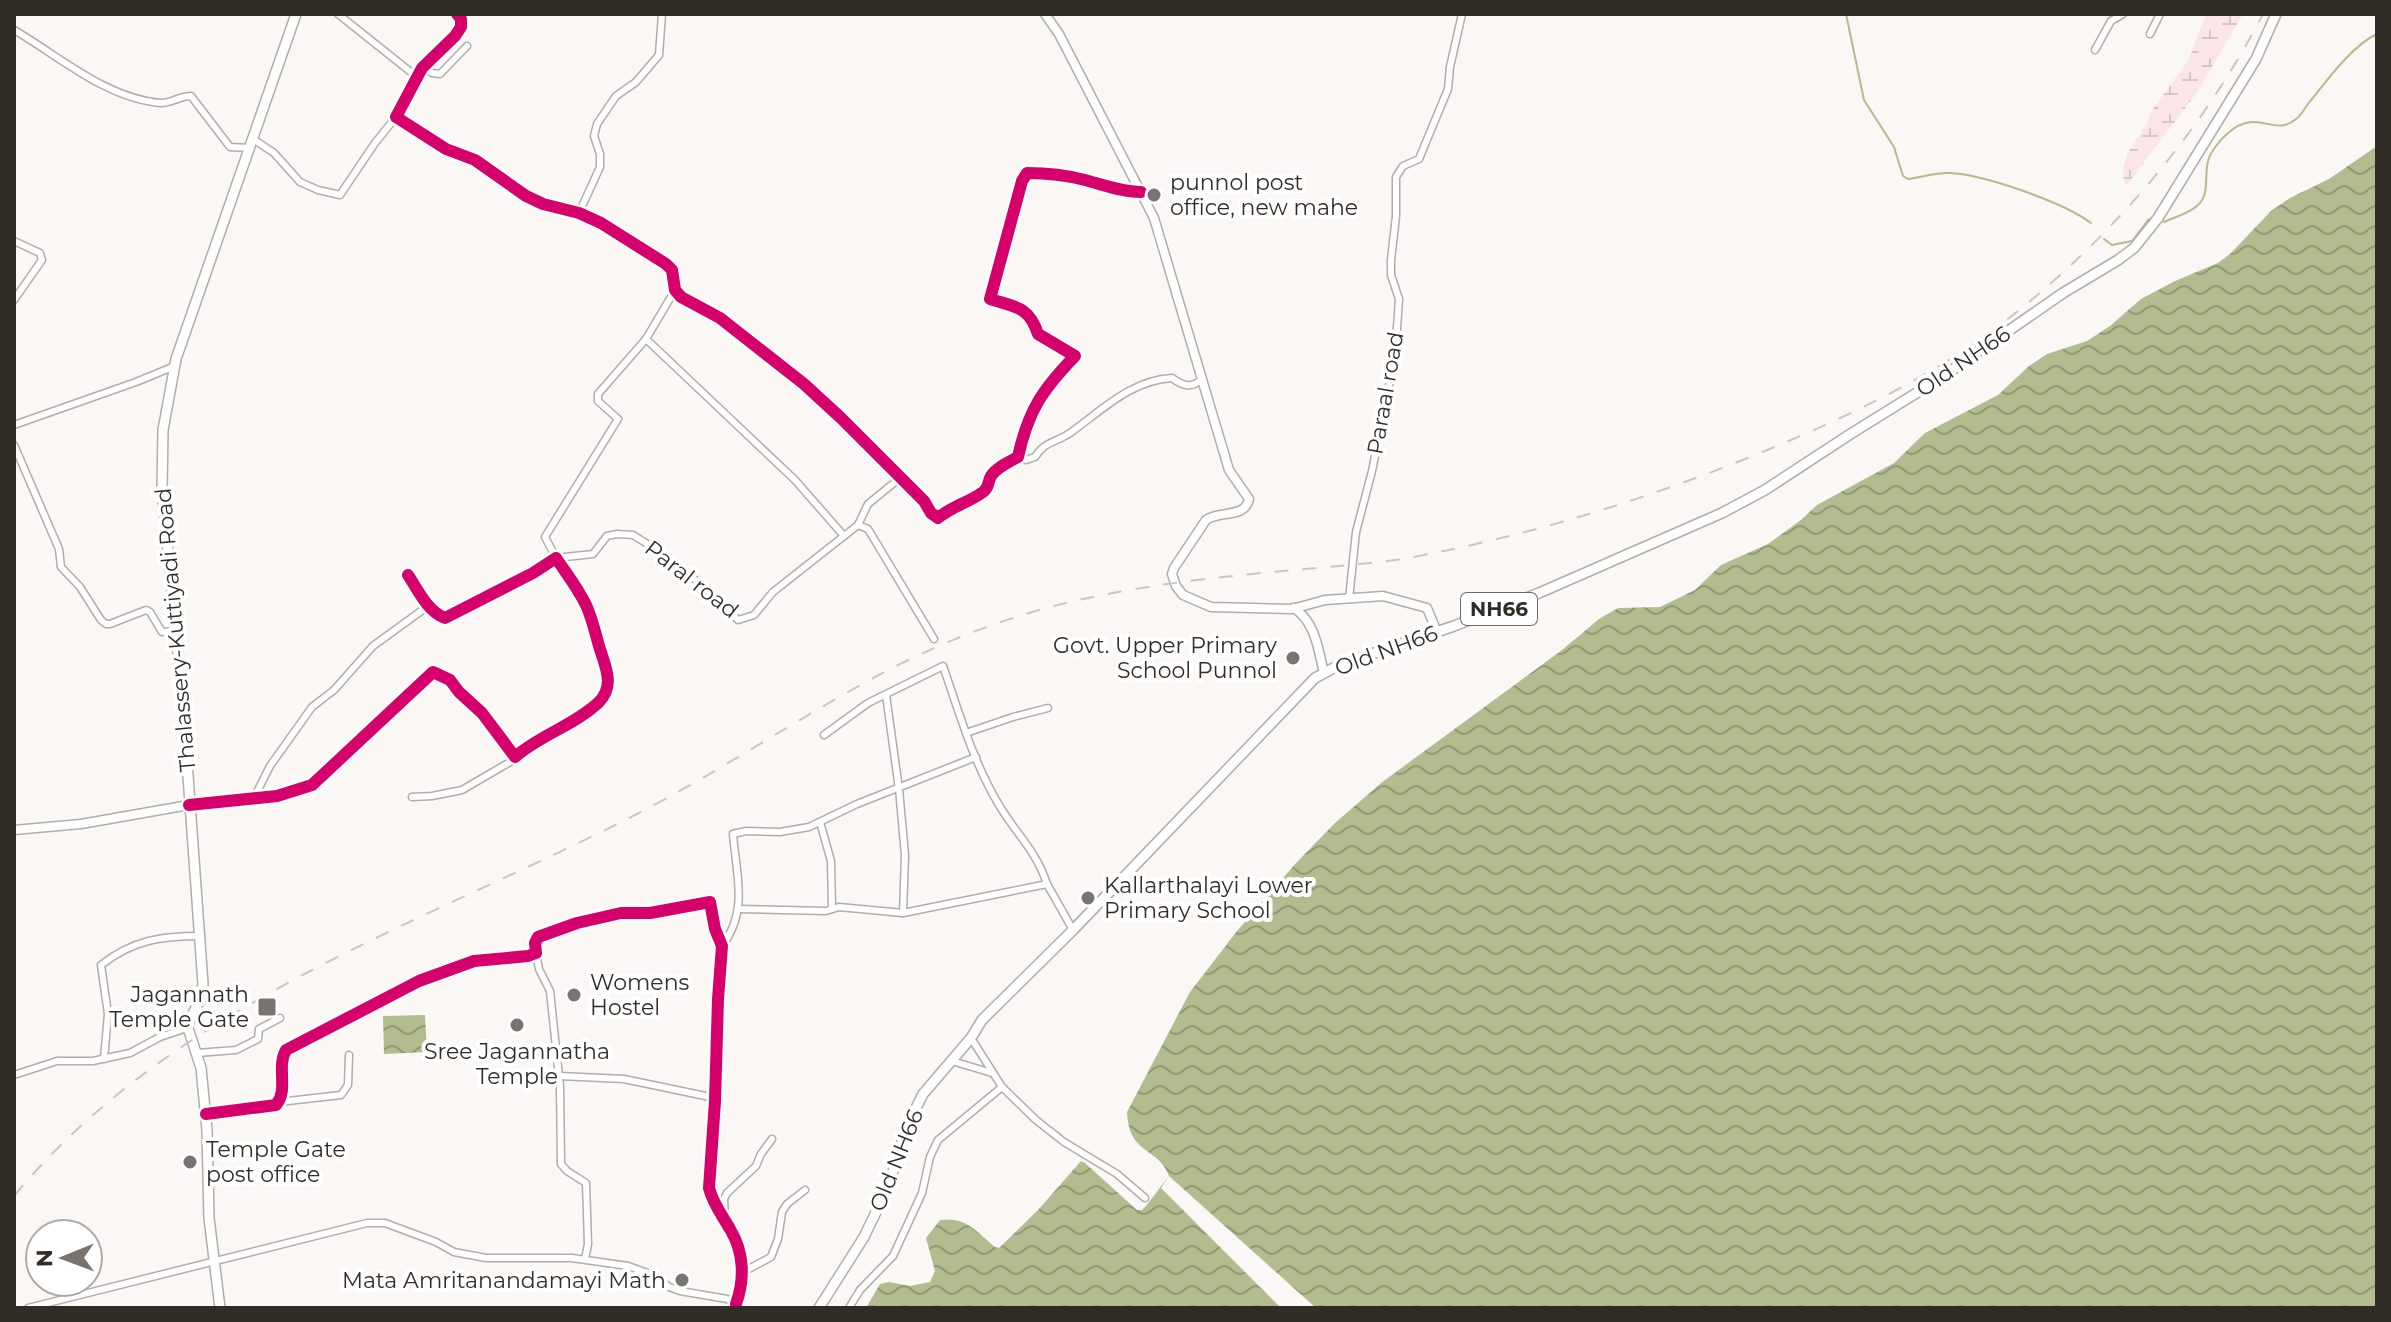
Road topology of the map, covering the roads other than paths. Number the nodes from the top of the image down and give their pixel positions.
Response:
1 (296, 14) edge
2 (338, 14) edge
3 (457, 14) edge
4 (662, 14) edge
5 (1045, 14) edge
6 (1462, 14) edge
7 (2123, 14) edge
8 (2160, 14) edge
9 (2276, 14) edge
10 (14, 30) edge
11 (2150, 34) dead end
12 (467, 46) dead end
13 (2095, 50) dead end
14 (423, 67) junction
15 (417, 77) junction
16 (396, 117) junction
17 (251, 144) junction
18 (1141, 192) junction
19 (579, 213) junction
20 (14, 241) edge
21 (675, 290) junction
22 (14, 300) edge
23 (646, 339) junction
24 (175, 366) junction
25 (1202, 379) junction
26 (14, 425) edge
27 (14, 445) edge
28 (1018, 457) junction
29 (900, 478) junction
30 (858, 525) junction
31 (844, 536) junction
32 (556, 558) junction
33 (408, 575) dead end
34 (1349, 599) junction
35 (428, 606) junction
36 (1294, 608) junction
37 (176, 631) junction
38 (1437, 632) junction
39 (934, 639) dead end
40 (1324, 673) junction
41 (886, 695) junction
42 (1048, 708) dead end
43 (966, 733) junction
44 (824, 735) dead end
45 (515, 757) junction
46 (976, 757) junction
47 (899, 789) junction
48 (412, 797) dead end
49 (254, 798) junction
50 (189, 805) junction
51 (820, 822) junction
52 (14, 830) edge
53 (1047, 884) junction
54 (739, 909) junction
55 (832, 909) junction
56 (903, 913) junction
57 (1073, 930) junction
58 (201, 936) junction
59 (722, 946) junction
60 (536, 953) junction
61 (280, 1018) dead end
62 (187, 1028) junction
63 (971, 1038) junction
64 (197, 1053) junction
65 (349, 1055) dead end
66 (104, 1059) junction
67 (952, 1061) junction
68 (992, 1073) junction
69 (14, 1075) edge
70 (559, 1076) junction
71 (1002, 1087) junction
72 (715, 1098) junction
73 (279, 1102) junction
74 (206, 1114) junction
75 (772, 1139) dead end
76 (805, 1190) dead end
77 (1145, 1198) dead end
78 (725, 1221) junction
79 (585, 1259) junction
80 (215, 1261) junction
81 (743, 1272) junction
82 (736, 1306) edge
83 (28, 1308) edge
84 (220, 1308) edge
85 (819, 1308) edge
86 (849, 1308) edge

1 - 17 main road, Thalassery-Kuttiyadi Road
2 - 15 street
3 - 14 street
4 - 19 street
5 - 18 main road
6 - 34 street, Paraal road
7 - 13 street
8 - 11 street
9 - 38 main road, Old NH66 / NH66
10 - 17 street
12 - 14 street
14 - 15 street
15 - 16 street
16 - 17 street
16 - 19 street
17 - 24 main road, Thalassery-Kuttiyadi Road
18 - 25 main road
18 - 28 street
19 - 21 street
20 - 22 street
21 - 23 street
21 - 29 street
23 - 31 street
23 - 32 street
24 - 26 street
24 - 37 main road, Thalassery-Kuttiyadi Road
25 - 28 street
25 - 36 main road
27 - 37 street
28 - 29 street
29 - 30 street, Paral road
30 - 31 street, Paral road
30 - 39 street
31 - 32 street, Paral road
32 - 35 street
32 - 45 street
33 - 35 street
34 - 36 main road
34 - 38 main road
35 - 49 street
36 - 40 main road
37 - 50 main road, Thalassery-Kuttiyadi Road
38 - 40 main road, Old NH66 / NH66
40 - 57 main road, Old NH66 / NH66
41 - 43 street
41 - 44 street
41 - 47 street
42 - 43 street
43 - 46 street
45 - 48 street
45 - 49 street
46 - 47 street
46 - 53 street
47 - 51 street
47 - 56 street
49 - 50 street
50 - 52 main road
50 - 58 main road, Thalassery-Kuttiyadi Road
51 - 54 street
51 - 55 street
53 - 56 street
53 - 57 street
54 - 55 street
54 - 59 street
55 - 56 street
57 - 63 main road, Old NH66 / NH66
58 - 62 main road, Thalassery-Kuttiyadi Road
58 - 66 street
59 - 60 street
59 - 72 street
60 - 70 street
60 - 73 street
61 - 64 street
62 - 64 main road
62 - 66 street
63 - 67 main road, Old NH66 / NH66
63 - 68 street
64 - 74 main road
65 - 73 street
66 - 69 street
67 - 68 street
67 - 85 main road, Old NH66 / NH66
68 - 71 street
70 - 72 street
70 - 79 street
71 - 77 street
71 - 86 street
72 - 78 street
73 - 74 street
74 - 80 main road
75 - 78 street
76 - 81 street
78 - 81 street
79 - 80 street
79 - 82 street
80 - 83 street
80 - 84 main road
81 - 82 street

